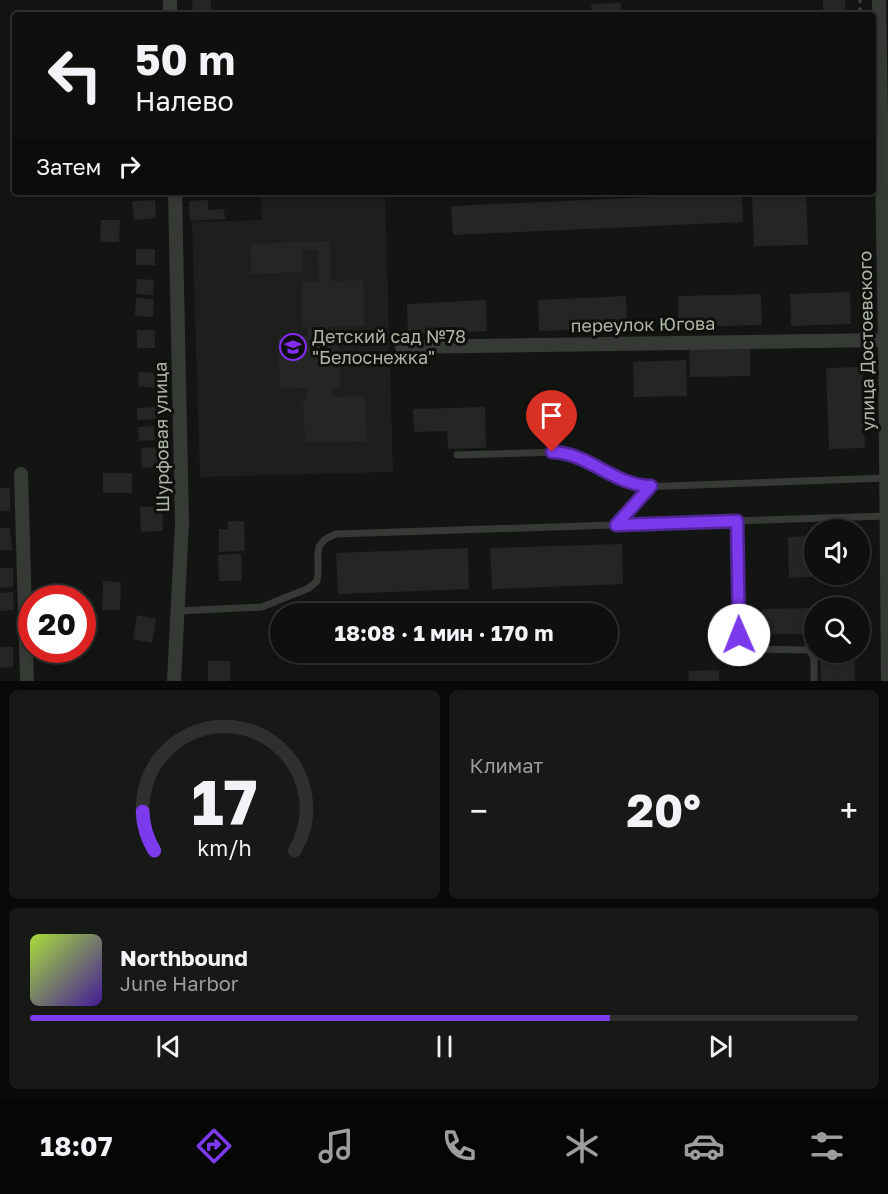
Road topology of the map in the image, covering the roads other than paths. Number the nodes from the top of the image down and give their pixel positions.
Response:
1 (879, 0) edge
2 (881, 167) edge
3 (175, 195) edge
4 (886, 289) edge
5 (885, 340) junction
6 (402, 347) dead end
7 (887, 395) edge
8 (457, 455) dead end
9 (21, 474) dead end
10 (886, 478) junction
11 (651, 486) junction
12 (886, 516) junction
13 (737, 521) junction
14 (616, 525) junction
15 (177, 611) junction
16 (27, 681) edge
17 (174, 681) edge
18 (814, 681) edge
19 (888, 681) edge

1 - 2 street, улица Достоевского
2 - 4 street, улица Достоевского
3 - 15 street, Шурфовая улица
4 - 5 street, улица Достоевского
5 - 6 street, переулок Югова
5 - 7 street, улица Достоевского
7 - 10 street, улица Достоевского
8 - 11 lane
9 - 16 street
10 - 11 lane
10 - 12 street, улица Достоевского
11 - 14 lane
12 - 13 lane
12 - 19 street, улица Достоевского
13 - 14 lane
13 - 18 lane
14 - 15 lane
15 - 17 street, Шурфовая улица

